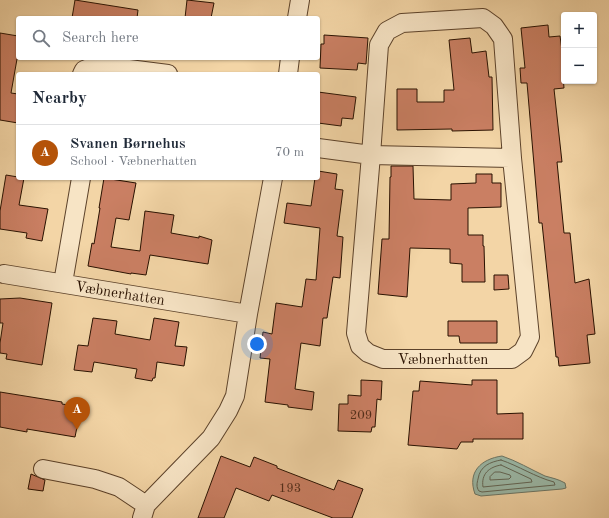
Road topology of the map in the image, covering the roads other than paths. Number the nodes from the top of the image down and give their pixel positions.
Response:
1 (300, 0) edge
2 (297, 16) edge
3 (290, 60) edge
4 (83, 72) edge
5 (152, 72) edge
6 (288, 72) edge
7 (320, 148) edge
8 (371, 154) junction
9 (512, 158) junction
10 (81, 180) edge
11 (273, 180) edge
12 (4, 274) dead end
13 (63, 283) junction
14 (248, 314) junction
15 (43, 468) dead end
16 (144, 512) edge

1 - 2 street
3 - 6 street
4 - 5 street
7 - 8 street
8 - 9 street
8 - 9 street, Væbnerhatten
8 - 9 street, Væbnerhatten
10 - 13 street, Væbnerhatten
11 - 14 street
12 - 13 street, Væbnerhatten
13 - 14 street, Væbnerhatten
14 - 16 street
15 - 16 street

